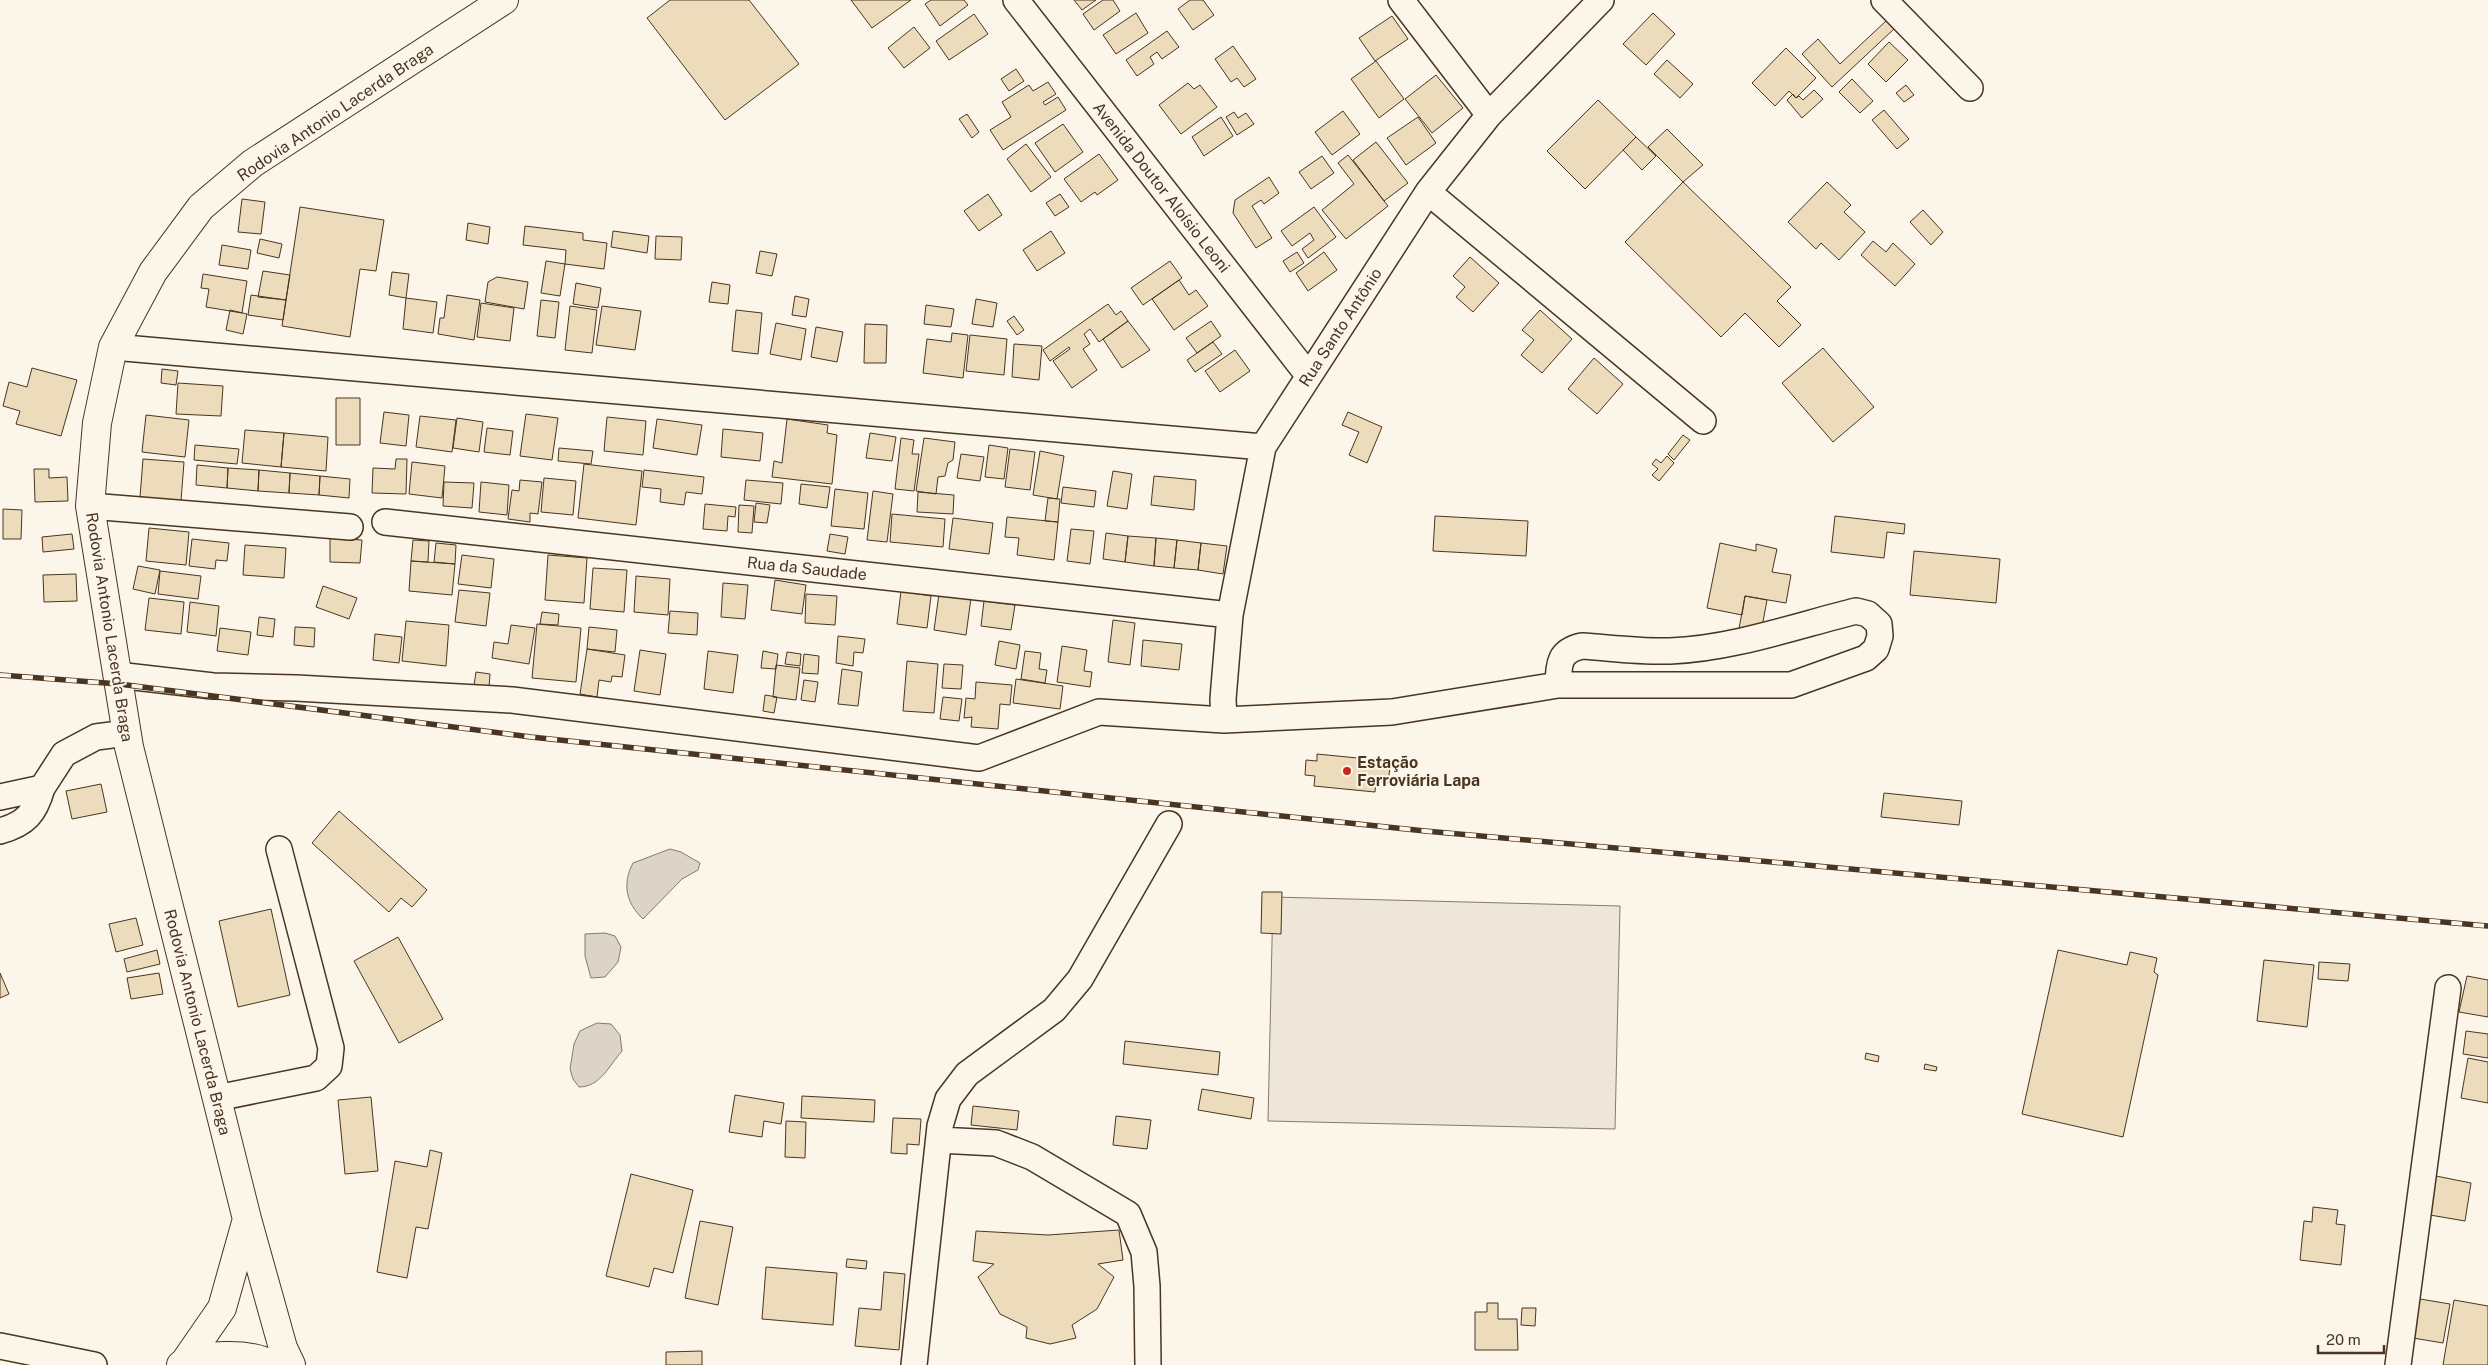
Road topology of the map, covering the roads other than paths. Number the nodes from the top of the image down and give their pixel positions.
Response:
1 (504, 0) edge
2 (1016, 0) edge
3 (1401, 0) edge
4 (1601, 0) edge
5 (1884, 0) edge
6 (1970, 88) dead end
7 (1490, 115) junction
8 (1428, 192) junction
9 (112, 347) junction
10 (1308, 374) junction
11 (1703, 421) dead end
12 (1263, 447) junction
13 (90, 506) junction
14 (385, 522) dead end
15 (350, 527) dead end
16 (1230, 615) junction
17 (117, 675) junction
18 (1558, 685) junction
19 (1224, 720) junction
20 (127, 733) junction
21 (42, 788) junction
22 (0, 797) edge
23 (1169, 824) dead end
24 (0, 831) edge
25 (279, 849) dead end
26 (2448, 988) dead end
27 (217, 1098) junction
28 (939, 1140) junction
29 (246, 1219) junction
30 (0, 1346) edge
31 (182, 1364) edge
32 (94, 1365) edge
33 (271, 1365) edge
34 (291, 1365) edge
35 (914, 1365) edge
36 (1148, 1365) edge
37 (2398, 1365) edge

1 - 9 main road, Rodovia Antonio Lacerda Braga
2 - 10 street, Avenida Doutor Aloísio Leoni
3 - 7 street
4 - 7 street, Rua Santo Antônio
5 - 6 street
7 - 8 street, Rua Santo Antônio
8 - 10 street, Rua Santo Antônio
8 - 11 street
9 - 12 street
9 - 13 main road, Rodovia Antonio Lacerda Braga
10 - 12 street, Rua Santo Antônio
12 - 16 street, Rua Santo Antônio
13 - 15 street
13 - 17 main road, Rodovia Antonio Lacerda Braga
14 - 16 street, Rua da Saudade
16 - 19 street, Rua Santo Antônio
17 - 19 street
17 - 20 main road, Rodovia Antonio Lacerda Braga
18 - 18 street
18 - 19 street
20 - 21 street
20 - 27 main road, Rodovia Antonio Lacerda Braga
21 - 22 street
21 - 24 street
23 - 28 street
25 - 27 street
26 - 37 street
27 - 29 main road, Rodovia Antonio Lacerda Braga
28 - 35 street
28 - 36 street
29 - 31 main road, Rodovia Antonio Lacerda Braga
29 - 34 main road, Rodovia Antonio Lacerda Braga
30 - 32 street
31 - 33 main road

